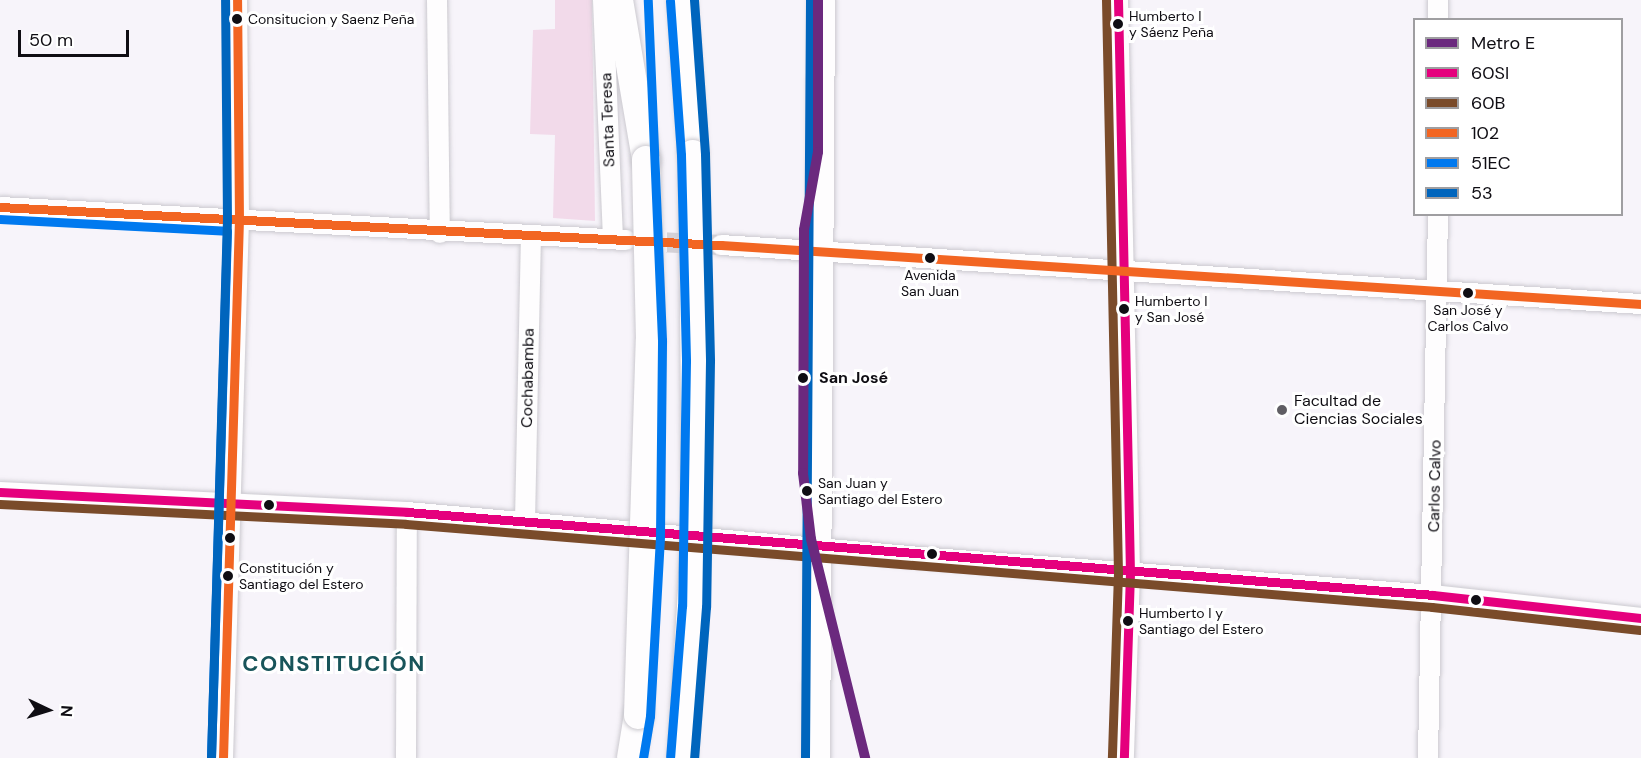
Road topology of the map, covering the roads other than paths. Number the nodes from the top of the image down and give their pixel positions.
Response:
1 (237, 0) edge
2 (437, 0) edge
3 (603, 0) edge
4 (619, 0) edge
5 (636, 0) edge
6 (682, 0) edge
7 (698, 0) edge
8 (822, 0) edge
9 (1118, 0) edge
10 (1438, 0) edge
11 (1438, 18) edge
12 (693, 154) junction
13 (645, 159) junction
14 (0, 207) edge
15 (1438, 216) edge
16 (239, 220) junction
17 (440, 232) junction
18 (531, 236) junction
19 (721, 245) tunnel mouth
20 (823, 251) junction
21 (1123, 269) junction
22 (1438, 293) junction
23 (1641, 304) edge
24 (0, 492) edge
25 (232, 503) junction
26 (407, 512) junction
27 (525, 521) junction
28 (820, 548) junction
29 (1130, 573) junction
30 (1433, 594) junction
31 (1641, 618) edge
32 (223, 758) edge
33 (406, 758) edge
34 (634, 758) edge
35 (682, 758) edge
36 (817, 758) edge
37 (1124, 758) edge
38 (1428, 758) edge

1 - 16 street
2 - 17 street
3 - 18 street, Santa Teresa
4 - 13 highway
5 - 13 highway
6 - 12 highway
7 - 12 highway
8 - 20 main road
9 - 21 street
10 - 11 street
12 - 35 highway, bridge
13 - 34 highway, bridge
14 - 16 street
15 - 22 street, Carlos Calvo
16 - 17 street
16 - 25 street
17 - 18 street
18 - 27 street, Cochabamba
19 - 20 street
20 - 21 street
20 - 28 main road
21 - 22 street
21 - 29 street
22 - 23 street
22 - 30 street, Carlos Calvo
24 - 25 street
25 - 26 street
25 - 32 street
26 - 27 street
26 - 33 street
27 - 28 street
28 - 29 street
28 - 36 main road
29 - 30 street
29 - 37 street
30 - 31 street
30 - 38 street, Carlos Calvo

